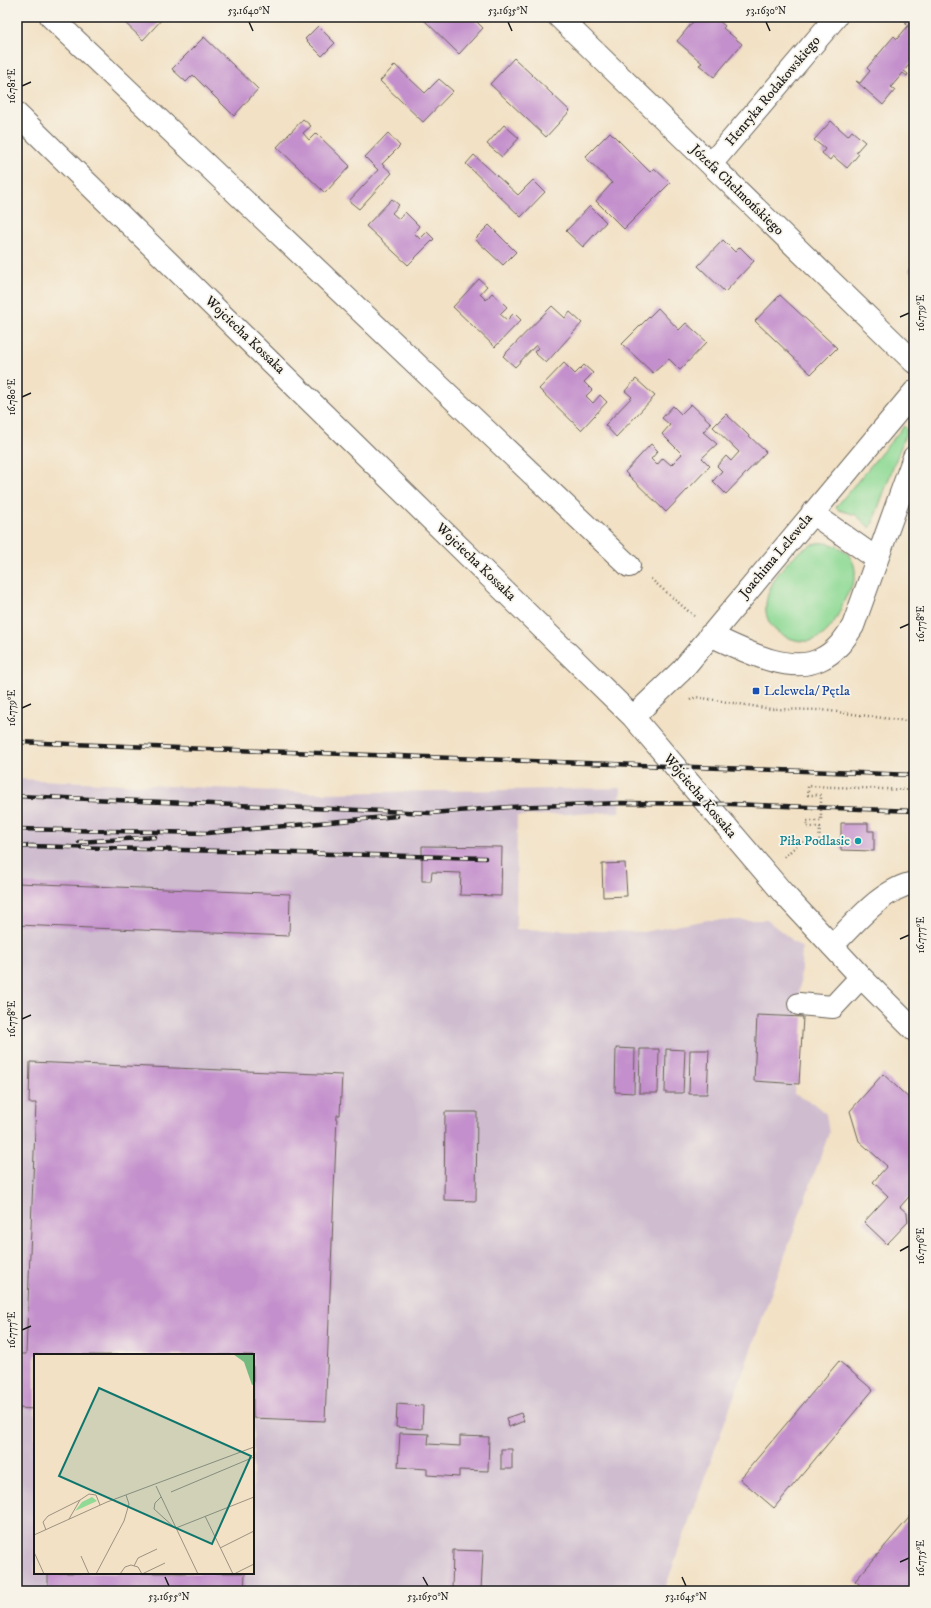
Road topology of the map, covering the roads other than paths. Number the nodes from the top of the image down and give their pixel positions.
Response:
1 (51, 17) edge
2 (559, 17) edge
3 (836, 17) edge
4 (17, 114) edge
5 (711, 164) junction
6 (914, 362) edge
7 (914, 392) edge
8 (914, 457) edge
9 (812, 513) junction
10 (877, 558) junction
11 (629, 566) road end
12 (704, 628) junction
13 (633, 717) junction
14 (914, 883) edge
15 (832, 946) junction
16 (861, 977) junction
17 (799, 1004) dead end
18 (914, 1030) edge

1 - 11 street
2 - 5 street, Józefa Chełmońskiego
3 - 5 street, Henryka Rodakowskiego
4 - 13 street, Wojciecha Kossaka
5 - 6 street, Józefa Chełmońskiego
7 - 9 street, Joachima Lelewela
8 - 10 street
9 - 10 street
9 - 12 street, Joachima Lelewela
10 - 12 street
12 - 13 street, Joachima Lelewela
13 - 15 street, Wojciecha Kossaka
14 - 15 street
15 - 16 street, Wojciecha Kossaka
16 - 17 street
16 - 18 street, Wojciecha Kossaka

